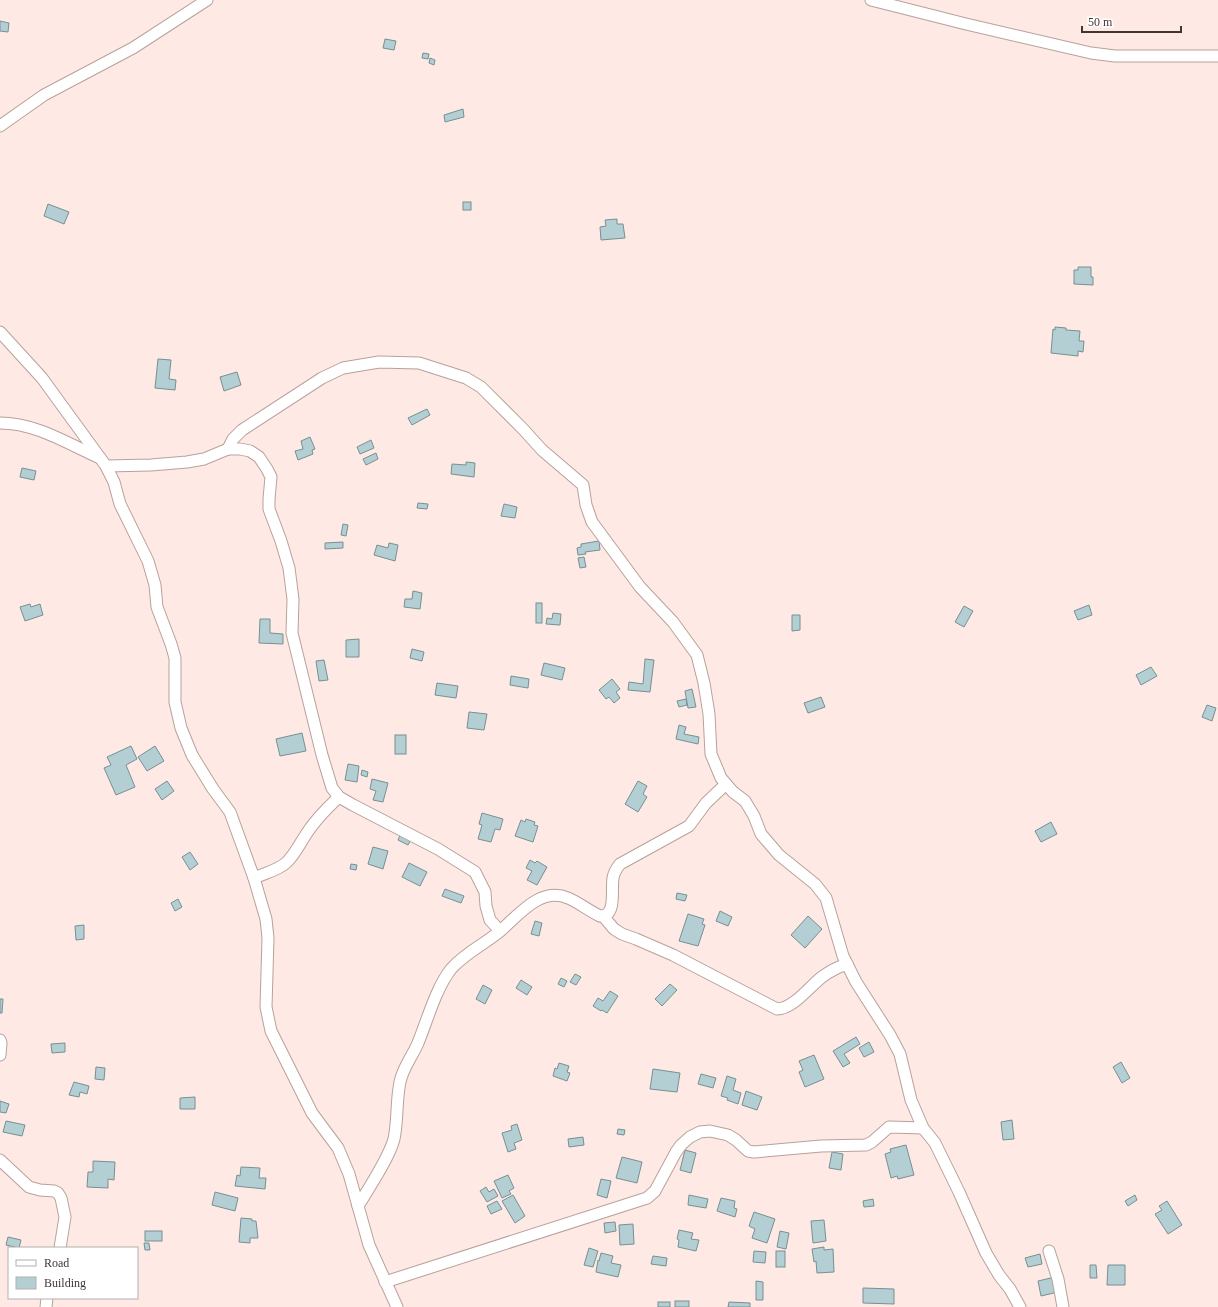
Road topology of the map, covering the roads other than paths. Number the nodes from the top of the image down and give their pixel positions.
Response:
1 (206, 0) edge
2 (872, 0) edge
3 (1218, 56) edge
4 (0, 126) edge
5 (0, 332) edge
6 (0, 423) edge
7 (228, 449) junction
8 (104, 462) junction
9 (726, 784) junction
10 (339, 796) junction
11 (254, 878) junction
12 (603, 916) junction
13 (500, 931) junction
14 (847, 964) junction
15 (0, 1040) edge
16 (0, 1055) edge
17 (923, 1128) junction
18 (0, 1160) edge
19 (358, 1206) junction
20 (60, 1247) edge
21 (1049, 1251) dead end
22 (385, 1282) junction
23 (397, 1307) edge
24 (1020, 1307) edge
25 (1063, 1307) edge

1 - 4 street
2 - 3 street
5 - 8 street
6 - 8 street
7 - 8 street
7 - 9 street
7 - 10 street
8 - 11 street
9 - 12 street
9 - 14 street
10 - 11 street
10 - 13 street
11 - 19 street
12 - 13 street
12 - 14 street
13 - 19 street
14 - 17 street
15 - 16 street
17 - 22 street
17 - 24 street
18 - 20 street
19 - 22 street
21 - 25 street
22 - 23 street

